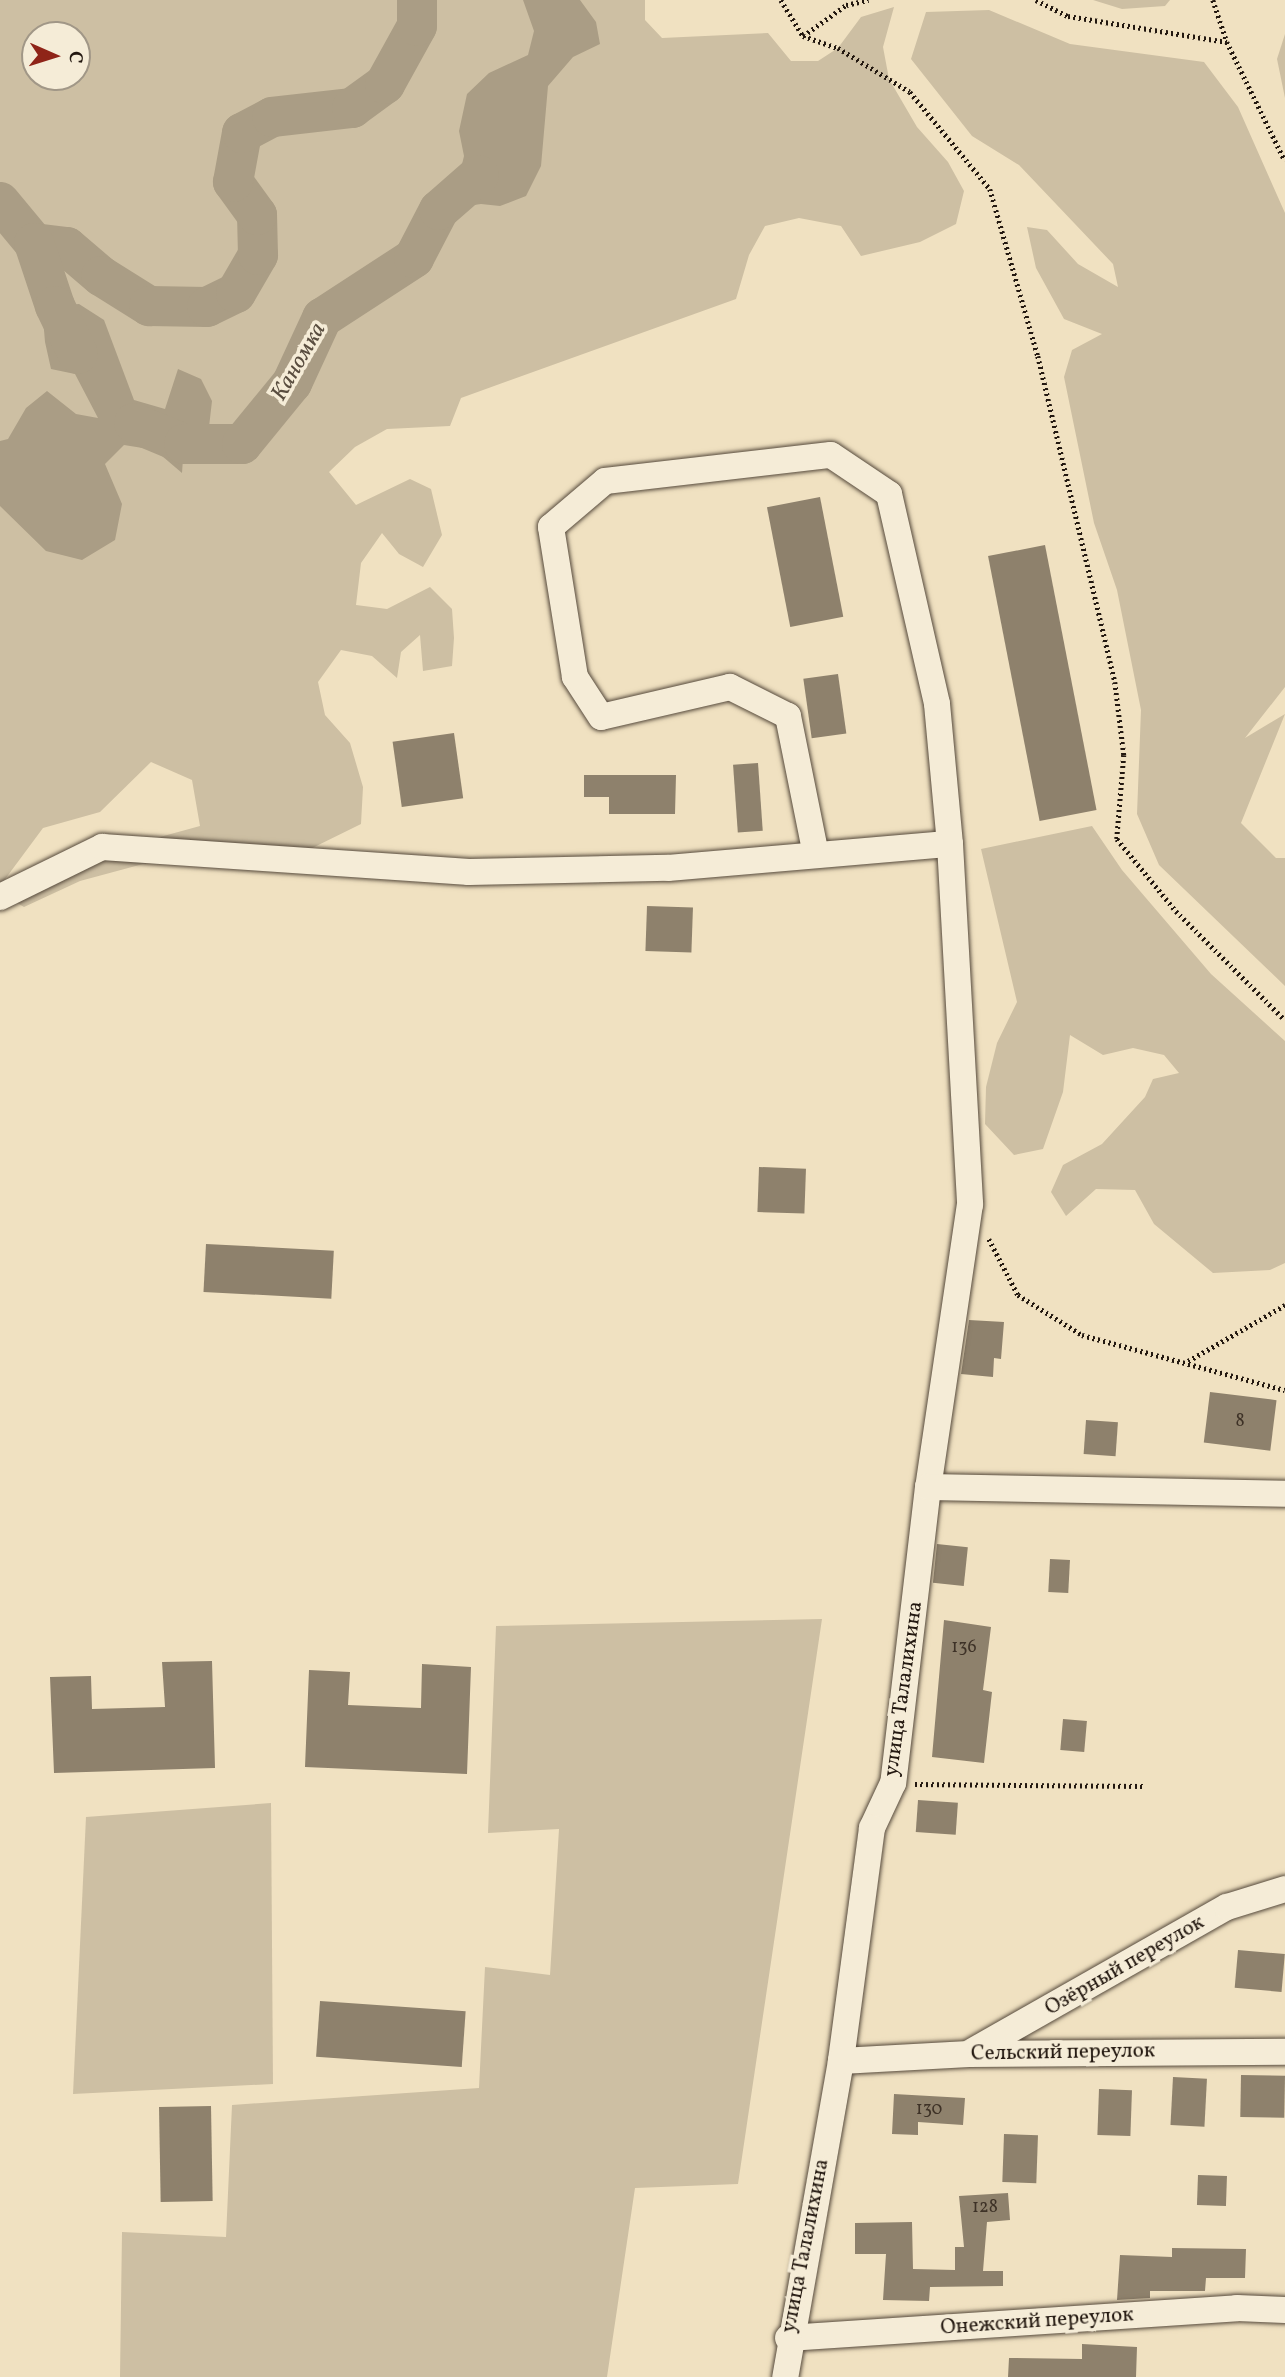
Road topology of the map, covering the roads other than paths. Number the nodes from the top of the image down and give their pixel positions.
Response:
1 (950, 844) junction
2 (816, 855) junction
3 (0, 897) edge
4 (928, 1487) junction
5 (1285, 1494) edge
6 (1285, 1889) edge
7 (1285, 2052) edge
8 (969, 2054) junction
9 (841, 2061) junction
10 (1285, 2310) edge
11 (788, 2338) junction
12 (785, 2377) edge

1 - 2 street
1 - 2 street, улица Талалихина
1 - 4 street, улица Талалихина
2 - 3 street
4 - 5 street
4 - 9 street, улица Талалихина
6 - 8 street, Озёрный переулок
7 - 8 street, Сельский переулок
8 - 9 street, Сельский переулок
9 - 11 street, улица Талалихина
10 - 11 street, Онежский переулок
11 - 12 street, улица Талалихина

